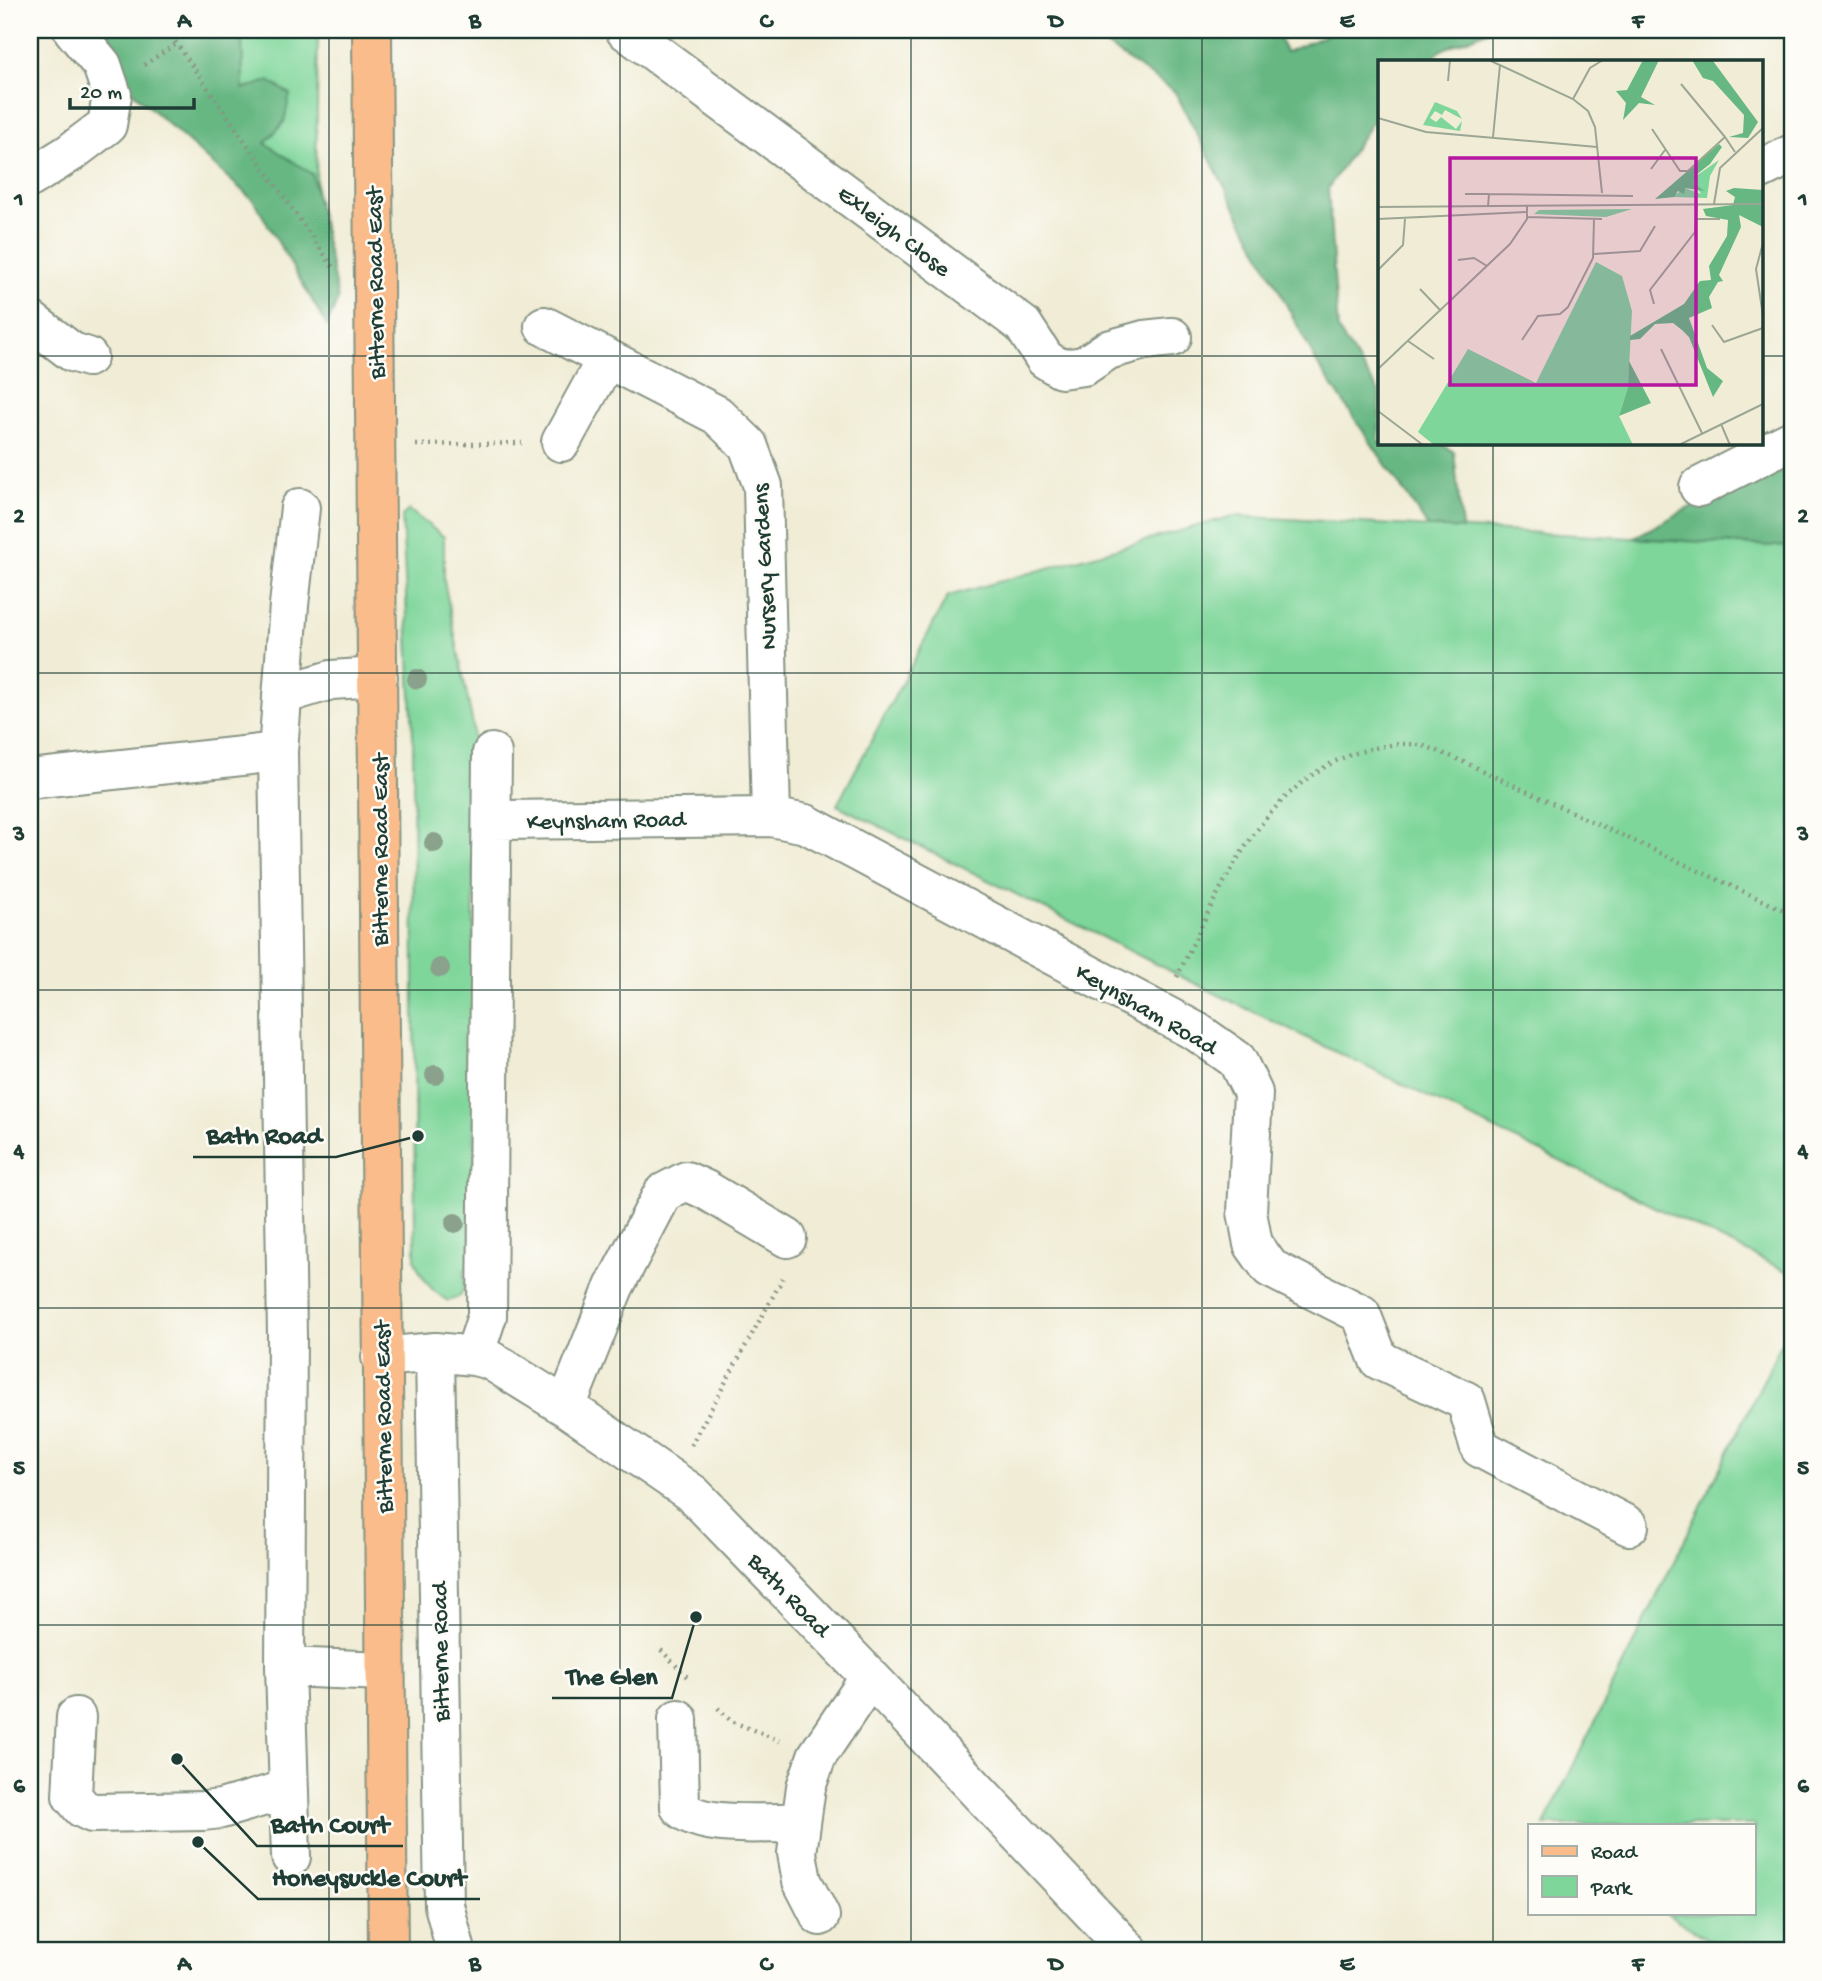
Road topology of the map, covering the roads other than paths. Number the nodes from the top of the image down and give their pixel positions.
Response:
1 (73, 30) edge
2 (372, 30) edge
3 (625, 30) edge
4 (1792, 154) edge
5 (1762, 169) edge
6 (30, 178) edge
7 (30, 320) edge
8 (544, 326) dead end
9 (1172, 337) dead end
10 (88, 357) dead end
11 (606, 360) junction
12 (1792, 440) edge
13 (561, 442) road end
14 (1699, 487) dead end
15 (300, 508) dead end
16 (378, 677) junction
17 (282, 695) junction
18 (278, 752) junction
19 (492, 753) dead end
20 (30, 779) edge
21 (771, 817) junction
22 (492, 820) junction
23 (786, 1256) road end
24 (435, 1352) junction
25 (474, 1356) junction
26 (381, 1357) junction
27 (566, 1407) junction
28 (1629, 1527) dead end
29 (285, 1667) junction
30 (385, 1671) junction
31 (870, 1677) junction
32 (76, 1717) dead end
33 (678, 1719) dead end
34 (289, 1789) junction
35 (800, 1822) junction
36 (291, 1857) dead end
37 (820, 1916) dead end
38 (388, 1951) edge
39 (456, 1951) edge
40 (1129, 1951) edge

1 - 6 street
2 - 16 main road, Bitterne Road East
3 - 9 street, Exleigh Close
4 - 5 street
7 - 10 street
8 - 11 street, Nursery Gardens
11 - 13 street
11 - 21 street, Nursery Gardens
12 - 14 street
15 - 17 street
16 - 17 street
16 - 26 main road, Bitterne Road East
17 - 18 street
18 - 20 street
18 - 29 street
19 - 22 street, Keynsham Road
21 - 22 street, Keynsham Road
21 - 28 street, Keynsham Road
22 - 25 street, Keynsham Road
23 - 27 street
24 - 25 street, Bath Road
24 - 26 street, Bath Road
24 - 39 street, Bitterne Road
25 - 27 street, Bath Road
26 - 30 main road, Bitterne Road East
27 - 31 street, Bath Road
29 - 30 street
29 - 34 street
30 - 38 main road, Bitterne Road East
31 - 35 street
31 - 40 street, Bath Road
32 - 34 street
33 - 35 street
34 - 36 street
35 - 37 street

